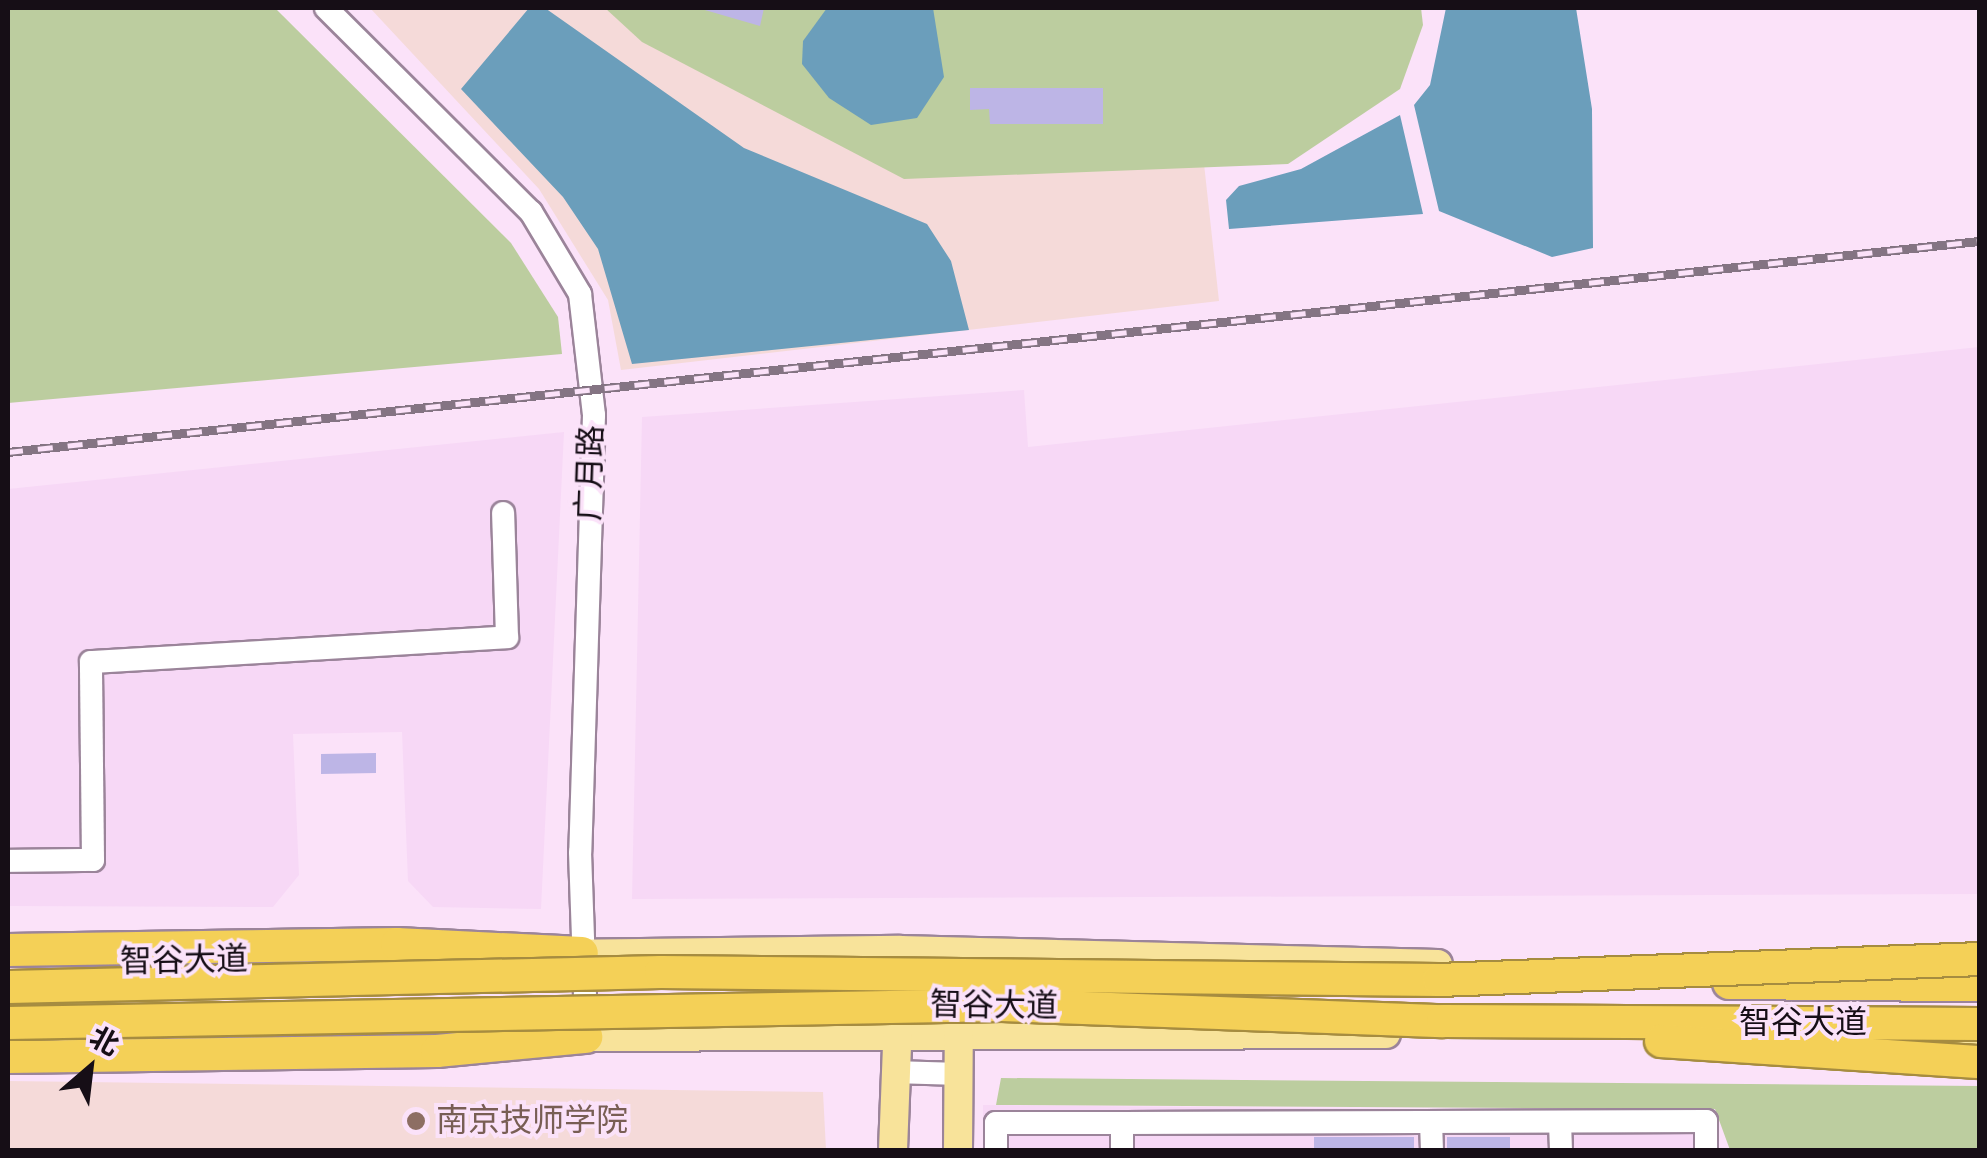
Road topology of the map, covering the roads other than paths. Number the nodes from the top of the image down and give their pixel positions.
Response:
1 (326, 8) edge
2 (503, 513) dead end
3 (8, 861) edge
4 (8, 950) edge
5 (900, 950) junction
6 (960, 950) junction
7 (582, 953) junction
8 (1980, 959) edge
9 (8, 965) edge
10 (1980, 971) edge
11 (1440, 980) junction
12 (8, 986) edge
13 (1980, 986) edge
14 (1443, 1021) junction
15 (8, 1023) edge
16 (1980, 1024) edge
17 (959, 1034) junction
18 (897, 1036) junction
19 (586, 1038) junction
20 (8, 1041) edge
21 (1980, 1041) edge
22 (8, 1057) edge
23 (1980, 1062) edge
24 (896, 1072) junction
25 (958, 1074) junction
26 (1432, 1122) junction
27 (1560, 1122) junction
28 (1122, 1123) junction
29 (893, 1150) edge
30 (958, 1150) edge
31 (996, 1150) edge
32 (1122, 1150) edge
33 (1432, 1150) edge
34 (1561, 1150) edge
35 (1706, 1150) edge

1 - 7 street, 广月路
2 - 3 street
4 - 7 highway
5 - 6 main road, 智谷大道
5 - 7 main road, 智谷大道
5 - 18 main road
6 - 10 main road, 智谷大道
6 - 17 main road
7 - 9 main road, 智谷大道
7 - 19 street, 广月路
8 - 11 highway, bridge
11 - 12 highway, 智谷大道, bridge
11 - 13 highway, 智谷大道, bridge
14 - 15 highway, 智谷大道, bridge
14 - 16 highway, 智谷大道, bridge
14 - 23 highway, bridge
17 - 18 main road, 智谷大道
17 - 21 main road, 智谷大道
17 - 25 main road
18 - 19 main road, 智谷大道
18 - 24 main road
19 - 20 main road, 智谷大道
19 - 22 highway
24 - 25 street
24 - 29 main road
25 - 30 main road
26 - 27 street
26 - 28 street
26 - 33 street
27 - 34 street
27 - 35 street
28 - 31 street
28 - 32 street

